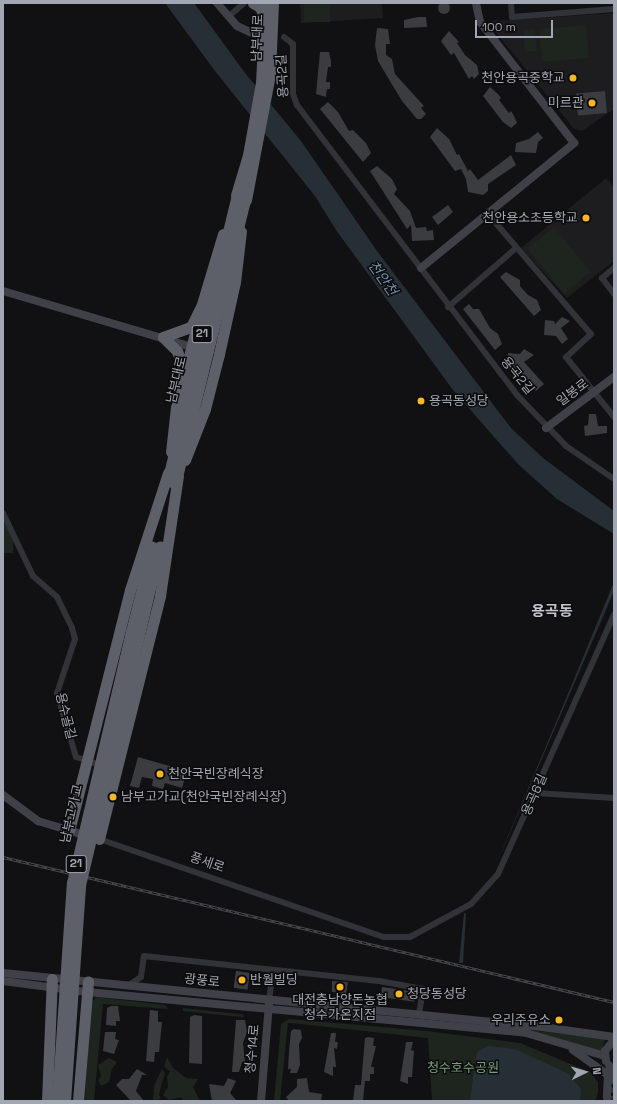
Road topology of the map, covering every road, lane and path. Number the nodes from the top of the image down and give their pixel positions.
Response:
1 (217, 3) edge
2 (244, 3) edge
3 (253, 3) edge
4 (265, 3) edge
5 (273, 3) edge
6 (476, 3) edge
7 (511, 3) edge
8 (614, 9) edge
9 (228, 17) junction
10 (265, 21) junction
11 (258, 36) dead end
12 (284, 37) dead end
13 (243, 189) junction
14 (488, 214) junction
15 (516, 248) junction
16 (421, 268) junction
17 (614, 268) edge
18 (3, 291) edge
19 (614, 294) edge
20 (202, 304) junction
21 (448, 307) junction
22 (163, 337) junction
23 (191, 347) junction
24 (219, 354) junction
25 (184, 372) junction
26 (614, 377) edge
27 (594, 392) junction
28 (614, 417) edge
29 (546, 428) junction
30 (614, 480) edge
31 (171, 483) junction
32 (3, 513) edge
33 (614, 615) edge
34 (135, 634) junction
35 (87, 761) junction
36 (116, 770) junction
37 (536, 793) junction
38 (3, 795) edge
39 (614, 798) edge
40 (69, 831) junction
41 (99, 839) junction
42 (410, 938) joint
43 (273, 970) junction
44 (3, 973) edge
45 (141, 977) junction
46 (3, 981) edge
47 (52, 983) junction
48 (87, 986) junction
49 (126, 986) junction
50 (150, 988) junction
51 (269, 1000) junction
52 (269, 1009) junction
53 (419, 1014) junction
54 (614, 1037) edge
55 (566, 1046) junction
56 (605, 1056) junction
57 (612, 1066) edge
58 (609, 1097) edge
59 (47, 1101) edge
60 (57, 1101) edge
61 (65, 1101) edge
62 (78, 1101) edge
63 (261, 1101) edge

1 - 9 street
2 - 9 street
3 - 10 highway
4 - 10 highway, 남부대로 / 21
5 - 13 highway, 남부대로 / 21
6 - 14 street
7 - 8 street
9 - 11 street
10 - 13 highway, 남부대로 / 21
12 - 16 street, 용곡2길
13 - 20 highway
13 - 24 highway
13 - 31 highway, 남부대로 / 21, bridge
14 - 15 street
14 - 16 street
15 - 21 street
15 - 27 street
16 - 21 street, 용곡2길
17 - 19 street
18 - 22 street
20 - 22 highway
20 - 23 highway
21 - 29 street, 용곡2길
22 - 23 street
22 - 25 highway
23 - 24 street
23 - 25 highway
24 - 31 highway
25 - 31 highway
26 - 27 street, 일봉로
27 - 28 street
27 - 29 street, 일봉로
29 - 30 street, 용곡2길
31 - 34 highway, 남부대로 / 21
31 - 35 highway
31 - 36 highway
32 - 35 street, 용수골길
33 - 37 street, 용곡6길
34 - 60 highway, 남부고가교 / 21, bridge
34 - 61 highway, 남부고가교 / 21, bridge
35 - 36 street, 용수골길
35 - 40 highway
36 - 41 highway
37 - 39 street
37 - 42 street, 용곡6길
38 - 40 street, 풍세로
40 - 41 street, 풍세로
41 - 42 street, 풍세로
43 - 45 street
43 - 51 street
43 - 53 street
44 - 47 street, 광풍로
45 - 49 street
45 - 50 street
46 - 47 street, 광풍로
47 - 48 street, 광풍로
47 - 59 highway
48 - 49 street, 광풍로
48 - 52 street, 광풍로
48 - 62 highway
49 - 50 street, 광풍로
50 - 51 street, 광풍로
51 - 52 street, 청수14로
51 - 53 street, 광풍로
52 - 55 street, 광풍로
52 - 63 street, 청수14로
53 - 54 street, 광풍로
54 - 56 street
55 - 56 street, 광풍로
55 - 58 street
56 - 57 street
57 - 58 street

